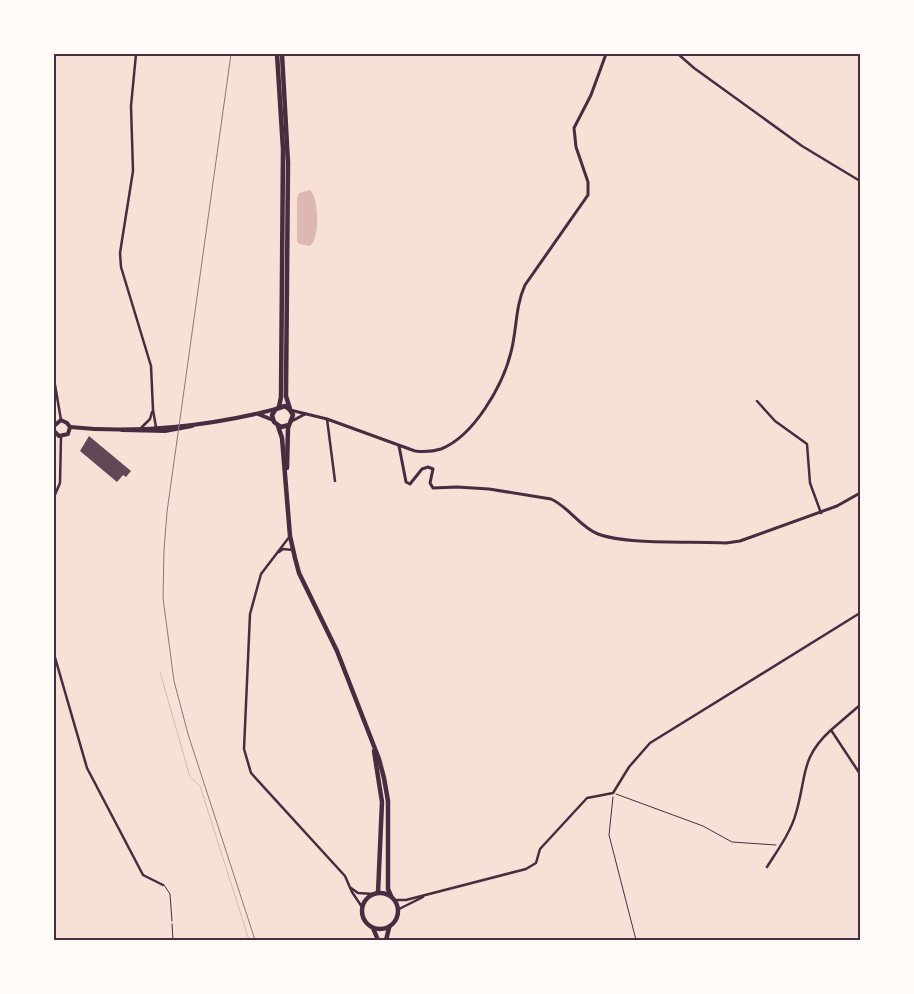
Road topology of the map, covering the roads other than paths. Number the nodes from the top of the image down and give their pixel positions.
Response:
1 (136, 54) edge
2 (277, 54) edge
3 (282, 54) edge
4 (606, 54) edge
5 (678, 54) edge
6 (860, 181) edge
7 (54, 379) edge
8 (757, 401) dead end
9 (277, 408) junction
10 (290, 409) junction
11 (153, 410) junction
12 (258, 414) junction
13 (306, 414) junction
14 (61, 420) junction
15 (273, 420) junction
16 (327, 420) junction
17 (202, 423) junction
18 (291, 423) junction
19 (54, 426) edge
20 (278, 426) junction
21 (70, 427) junction
22 (156, 427) junction
23 (141, 428) junction
24 (120, 429) junction
25 (54, 431) edge
26 (61, 437) junction
27 (398, 446) junction
28 (286, 476) junction
29 (335, 481) dead end
30 (860, 493) edge
31 (54, 497) edge
32 (821, 512) junction
33 (290, 536) junction
34 (293, 550) junction
35 (278, 553) junction
36 (860, 613) edge
37 (54, 654) edge
38 (860, 705) edge
39 (831, 730) junction
40 (371, 740) junction
41 (860, 774) edge
42 (767, 867) dead end
43 (163, 885) joint
44 (350, 887) junction
45 (375, 894) junction
46 (429, 894) junction
47 (393, 898) junction
48 (362, 907) junction
49 (399, 909) junction
50 (172, 920) road end
51 (390, 926) junction
52 (373, 928) junction
53 (378, 940) edge
54 (386, 940) edge

1 - 11 street
2 - 9 main road
3 - 10 main road
4 - 27 street
5 - 6 street
7 - 14 street
8 - 32 street
9 - 10 main road
9 - 12 main road
9 - 15 main road
10 - 13 street
10 - 18 main road
11 - 22 street
11 - 23 street
12 - 15 main road
12 - 17 main road
13 - 16 street
13 - 18 street
14 - 19 main road
14 - 21 main road
15 - 20 main road
16 - 27 street
16 - 29 street
17 - 22 main road
17 - 24 main road
18 - 20 main road
18 - 28 main road
20 - 28 main road
21 - 24 main road
21 - 26 main road
22 - 23 main road
23 - 24 main road
25 - 26 main road
26 - 31 street
27 - 32 street
28 - 33 main road
30 - 32 street
33 - 34 main road
33 - 35 street
34 - 35 street
34 - 40 main road
35 - 44 street
36 - 46 street
37 - 43 street
38 - 39 street
39 - 41 street
39 - 42 street
40 - 45 main road
40 - 47 main road
43 - 50 lane
44 - 45 street
44 - 48 street
45 - 47 main road
45 - 48 main road
46 - 47 street
46 - 49 street
47 - 49 main road
48 - 52 main road
49 - 51 main road
51 - 52 main road
51 - 54 main road
52 - 53 main road

